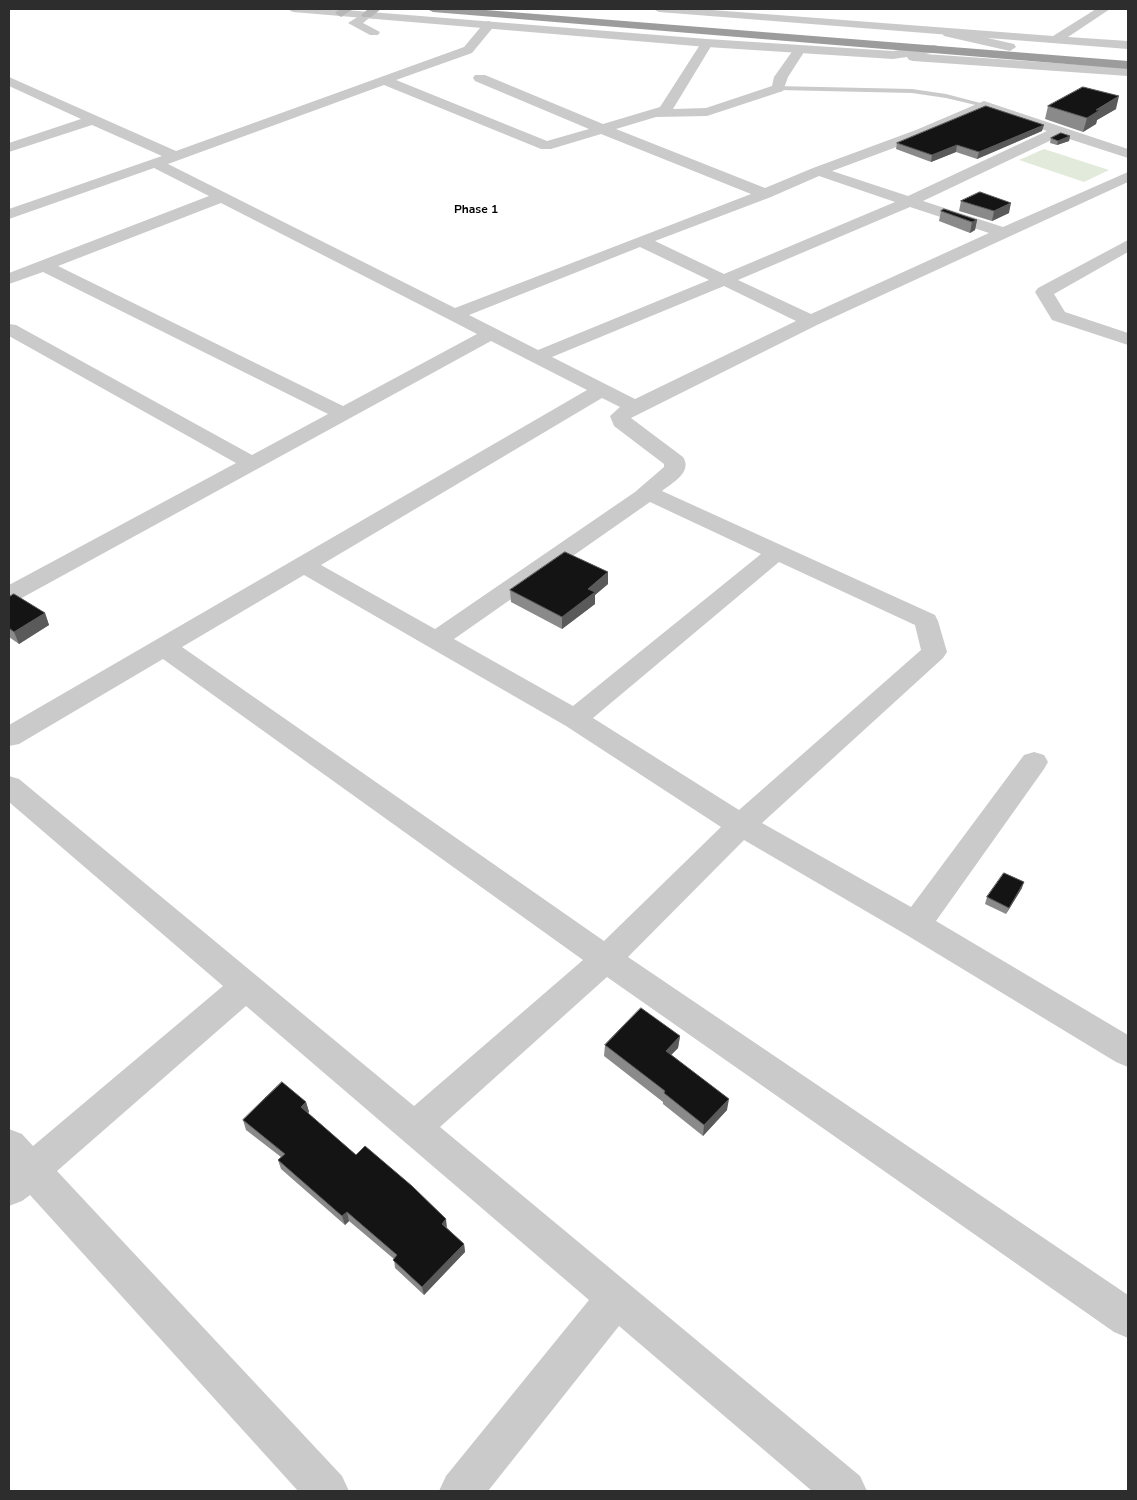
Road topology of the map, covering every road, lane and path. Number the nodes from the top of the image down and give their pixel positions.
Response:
1 (293, 9) edge
2 (433, 9) edge
3 (521, 9) edge
4 (659, 9) edge
5 (1104, 9) edge
6 (344, 11) edge
7 (371, 12) edge
8 (489, 25) junction
9 (374, 32) dead end
10 (948, 33) junction
11 (1057, 39) junction
12 (707, 43) junction
13 (1128, 45) edge
14 (1010, 47) junction
15 (800, 49) junction
16 (934, 49) junction
17 (893, 55) junction
18 (1128, 57) edge
19 (1128, 65) edge
20 (1128, 72) edge
21 (480, 78) dead end
22 (384, 80) junction
23 (9, 82) edge
24 (778, 88) junction
25 (984, 105) junction
26 (655, 113) junction
27 (93, 120) junction
28 (602, 129) junction
29 (1062, 130) junction
30 (9, 148) edge
31 (1128, 154) edge
32 (175, 156) junction
33 (155, 163) junction
34 (818, 171) junction
35 (1128, 176) edge
36 (765, 194) junction
37 (221, 197) junction
38 (910, 201) junction
39 (9, 214) edge
40 (1005, 233) junction
41 (641, 241) junction
42 (1128, 245) edge
43 (44, 266) junction
44 (9, 279) edge
45 (724, 280) junction
46 (454, 315) junction
47 (811, 321) junction
48 (9, 328) edge
49 (491, 334) junction
50 (1128, 339) edge
51 (538, 358) junction
52 (601, 390) junction
53 (635, 407) junction
54 (343, 414) junction
55 (252, 464) junction
56 (643, 496) junction
57 (777, 552) junction
58 (304, 565) junction
59 (9, 595) edge
60 (436, 640) junction
61 (164, 647) junction
62 (575, 719) junction
63 (9, 737) edge
64 (1034, 762) dead end
65 (9, 786) edge
66 (741, 824) junction
67 (916, 925) junction
68 (606, 958) junction
69 (246, 986) junction
70 (1128, 1052) edge
71 (414, 1128) junction
72 (16, 1168) edge
73 (616, 1298) junction
74 (1128, 1318) edge
75 (327, 1491) edge
76 (461, 1491) edge
77 (845, 1491) edge

1 - 6 street
2 - 16 highway
3 - 14 highway
4 - 10 street
5 - 11 street
6 - 7 street
7 - 8 street
7 - 9 street
8 - 12 street
8 - 22 street
10 - 11 street
10 - 14 street
11 - 13 street
12 - 15 street
12 - 26 street
14 - 18 highway
15 - 17 street
15 - 24 street
16 - 17 street
16 - 19 highway
17 - 20 street
21 - 28 street
22 - 28 street
22 - 32 street
23 - 27 street
24 - 25 lane
24 - 26 street
25 - 29 street
25 - 34 street
26 - 28 street
27 - 30 street
27 - 32 street
28 - 36 street
29 - 31 street
29 - 38 street
32 - 33 street
33 - 37 street
33 - 39 street
34 - 36 street
34 - 38 street
35 - 40 street
36 - 41 street
37 - 43 street
37 - 46 street
38 - 40 street
38 - 45 street
40 - 47 street
41 - 45 street
41 - 46 street
42 - 50 street
43 - 44 street
43 - 54 street
45 - 47 street
45 - 51 street
46 - 49 street
47 - 53 street
48 - 55 street
49 - 51 street
49 - 54 street
51 - 52 street
52 - 53 street
52 - 58 street
53 - 56 street
54 - 55 street
55 - 59 street
56 - 57 street
56 - 60 street
57 - 62 street
57 - 66 street
58 - 60 street
58 - 61 street
60 - 62 street
61 - 63 street
61 - 68 street
62 - 66 street
64 - 67 street
65 - 69 street
66 - 67 street
66 - 68 street
67 - 70 street
68 - 71 street
68 - 74 street
69 - 71 street
69 - 72 street
71 - 73 street
72 - 75 street
73 - 76 street
73 - 77 street

